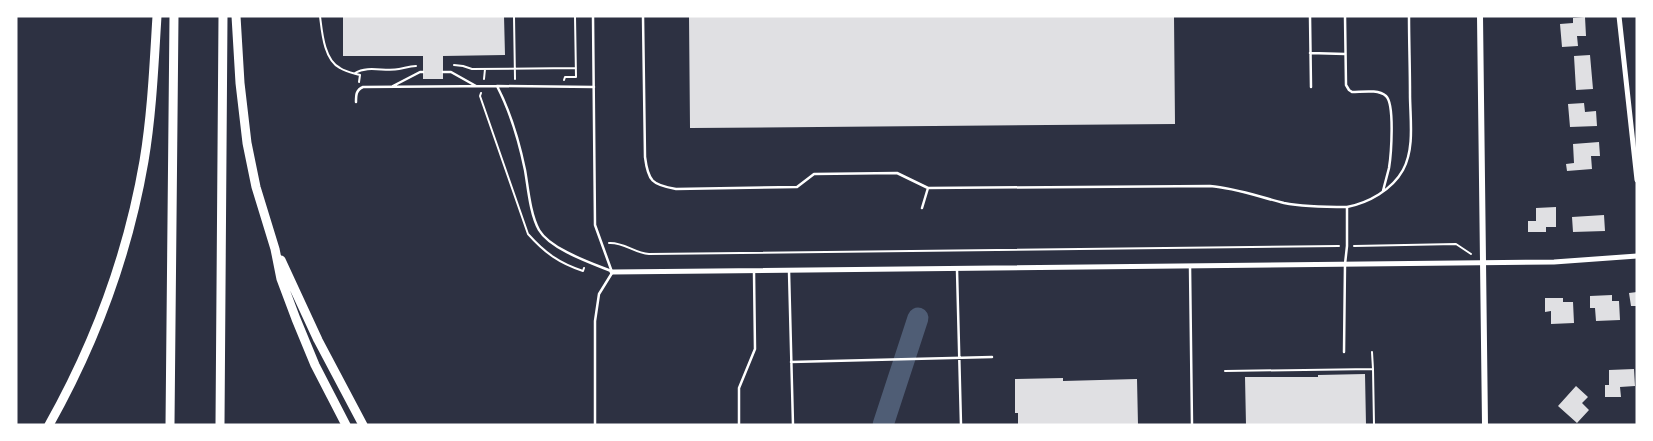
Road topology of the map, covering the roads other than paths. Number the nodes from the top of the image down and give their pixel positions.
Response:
1 (157, 16) edge
2 (174, 16) edge
3 (223, 16) edge
4 (236, 16) edge
5 (593, 16) edge
6 (643, 16) edge
7 (1310, 16) edge
8 (1345, 16) edge
9 (1409, 16) edge
10 (1480, 16) edge
11 (1619, 16) edge
12 (1310, 54) junction
13 (1346, 54) junction
14 (423, 72) dead end
15 (443, 72) dead end
16 (478, 86) junction
17 (498, 86) junction
18 (391, 87) junction
19 (594, 87) junction
20 (1311, 87) dead end
21 (356, 102) dead end
22 (1637, 180) edge
23 (928, 188) junction
24 (1382, 192) junction
25 (1347, 207) junction
26 (922, 208) dead end
27 (275, 249) junction
28 (1637, 256) edge
29 (1483, 262) junction
30 (1345, 264) junction
31 (1190, 266) junction
32 (957, 268) junction
33 (754, 270) junction
34 (789, 270) junction
35 (612, 272) junction
36 (1344, 352) dead end
37 (992, 357) dead end
38 (960, 358) junction
39 (791, 362) junction
40 (49, 425) edge
41 (170, 425) edge
42 (220, 425) edge
43 (346, 425) edge
44 (364, 425) edge
45 (596, 425) edge
46 (740, 425) edge
47 (793, 425) edge
48 (961, 425) edge
49 (1192, 425) edge
50 (1485, 425) edge

1 - 40 highway
2 - 41 highway
3 - 42 highway
4 - 27 highway
5 - 19 lane
6 - 23 lane
7 - 12 lane
8 - 13 lane
9 - 24 lane
10 - 29 street
11 - 22 street
12 - 13 lane
12 - 20 lane
13 - 24 lane
14 - 18 lane
15 - 16 lane
16 - 17 lane
16 - 18 lane
17 - 19 lane
17 - 35 lane
18 - 21 lane
19 - 35 lane
23 - 25 lane
23 - 26 lane
24 - 25 lane
25 - 30 lane
27 - 43 highway
27 - 44 highway
28 - 29 street
29 - 30 street
29 - 50 street
30 - 31 street
30 - 36 lane
31 - 32 street
31 - 49 lane
32 - 34 street
32 - 38 lane
33 - 34 street
33 - 35 street
33 - 46 lane
34 - 39 lane
35 - 45 lane
37 - 38 lane
38 - 39 lane
38 - 48 lane
39 - 47 lane

